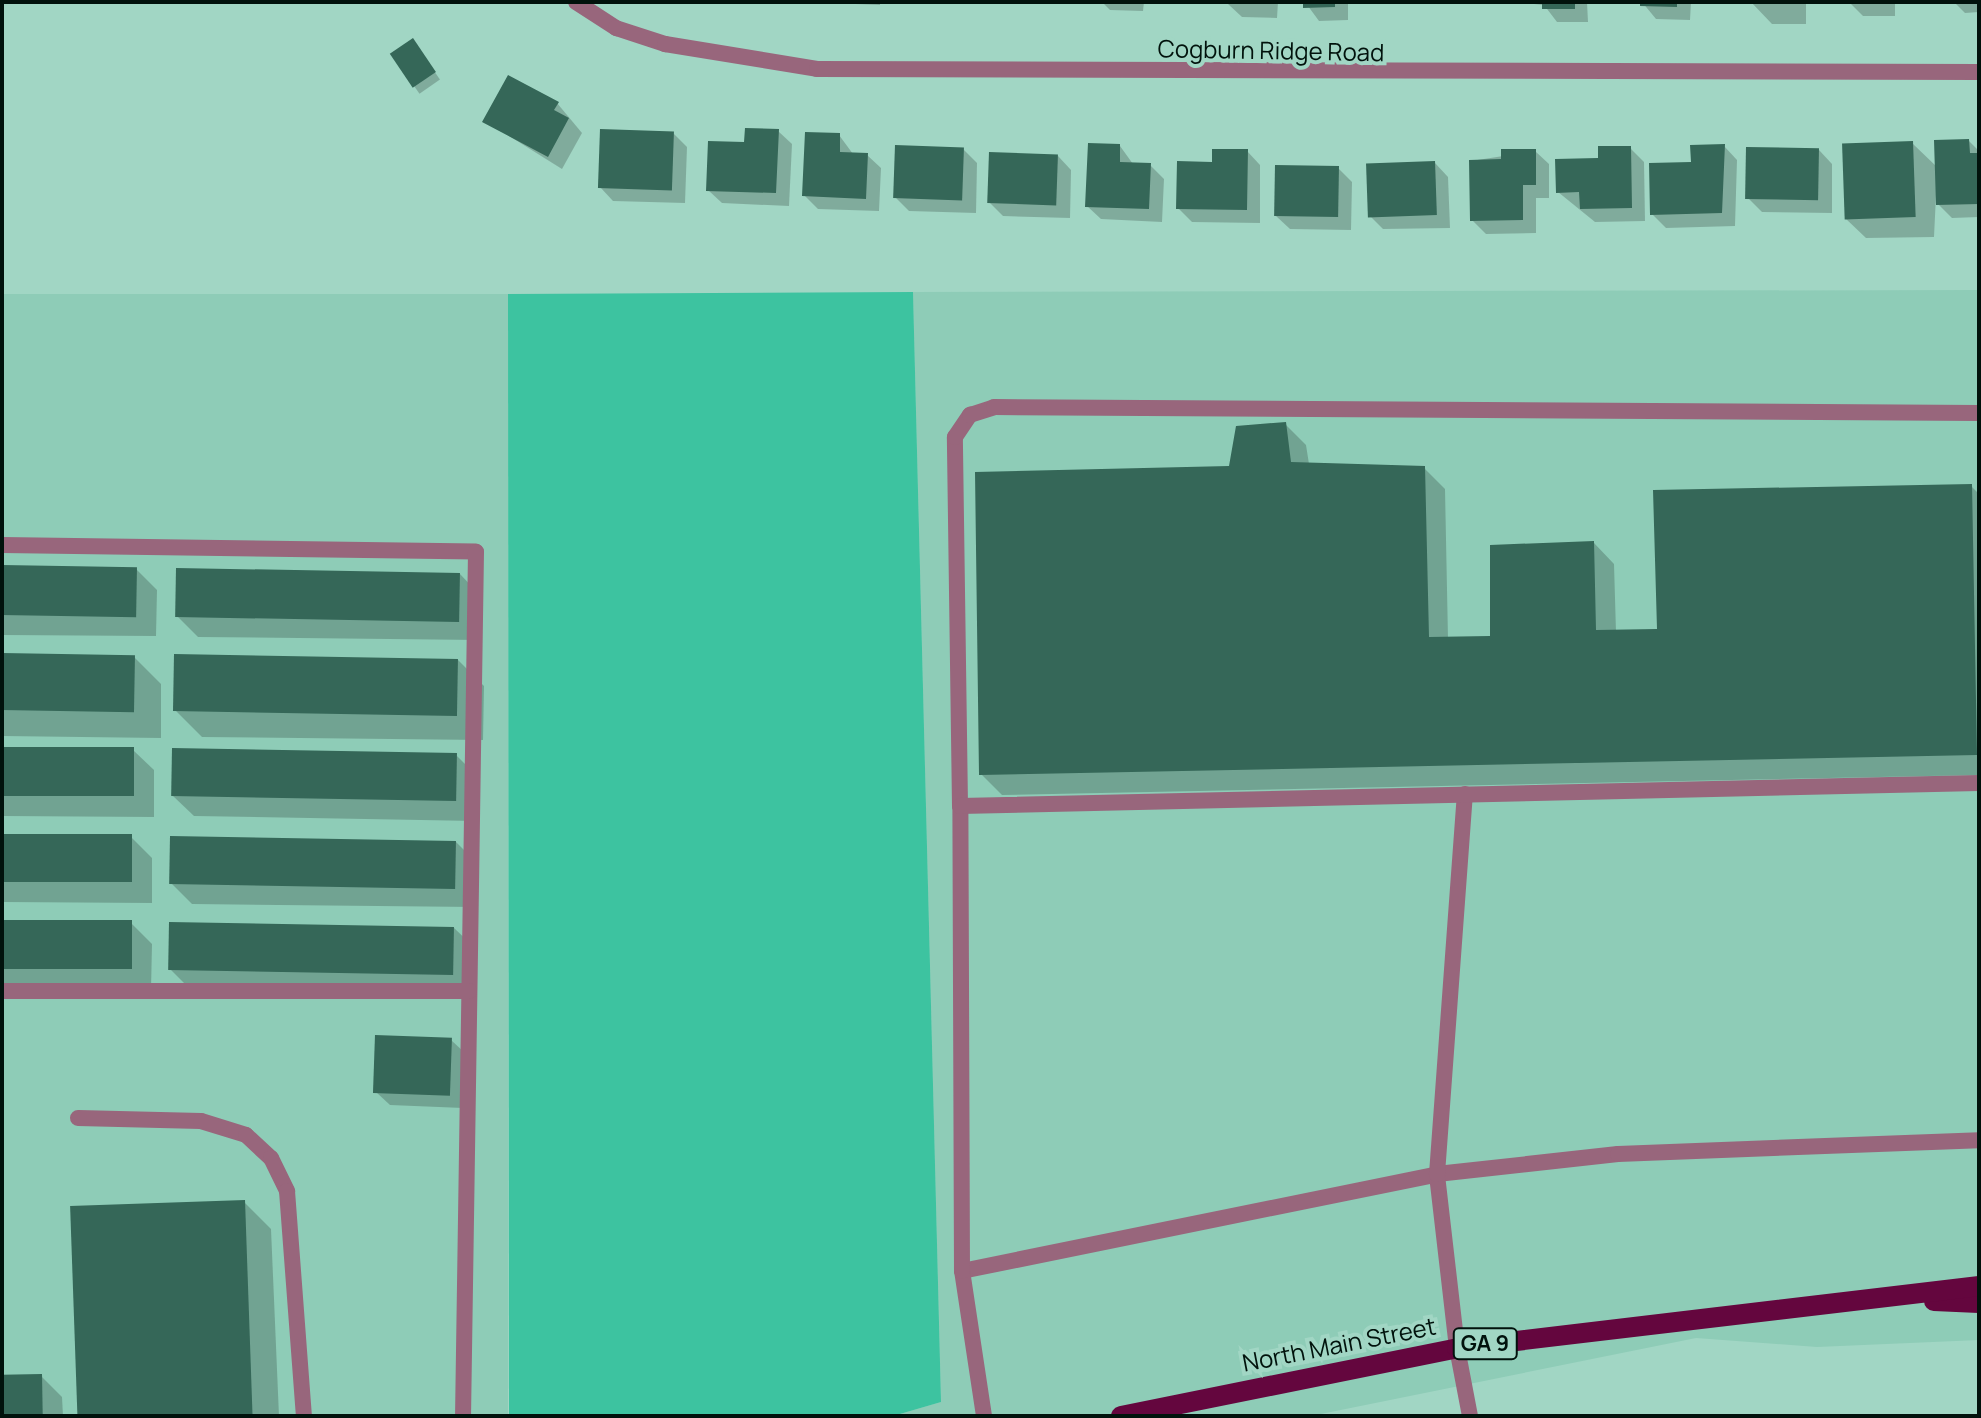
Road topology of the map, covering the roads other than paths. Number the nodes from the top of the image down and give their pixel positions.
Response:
1 (576, 2) edge
2 (1979, 72) edge
3 (1979, 413) edge
4 (2, 545) edge
5 (1979, 783) edge
6 (1465, 794) junction
7 (960, 806) junction
8 (2, 991) edge
9 (469, 991) junction
10 (78, 1118) dead end
11 (1979, 1140) edge
12 (1437, 1174) junction
13 (962, 1271) junction
14 (1979, 1286) edge
15 (1854, 1298) junction
16 (1979, 1303) edge
17 (1457, 1348) junction
18 (304, 1416) edge
19 (463, 1416) edge
20 (984, 1416) edge
21 (1121, 1416) edge
22 (1470, 1416) edge

1 - 2 street, Cogburn Ridge Road
3 - 7 street
4 - 9 street
5 - 6 street
6 - 7 street
6 - 12 street
7 - 13 street
8 - 9 street
9 - 19 street
10 - 18 street
11 - 12 street
12 - 13 street
12 - 17 street
13 - 20 street
14 - 15 main road, North Main Street / GA 9
15 - 16 main road, North Main Street / GA 9
15 - 17 main road, North Main Street / GA 9
17 - 21 main road, North Main Street / GA 9
17 - 22 street

